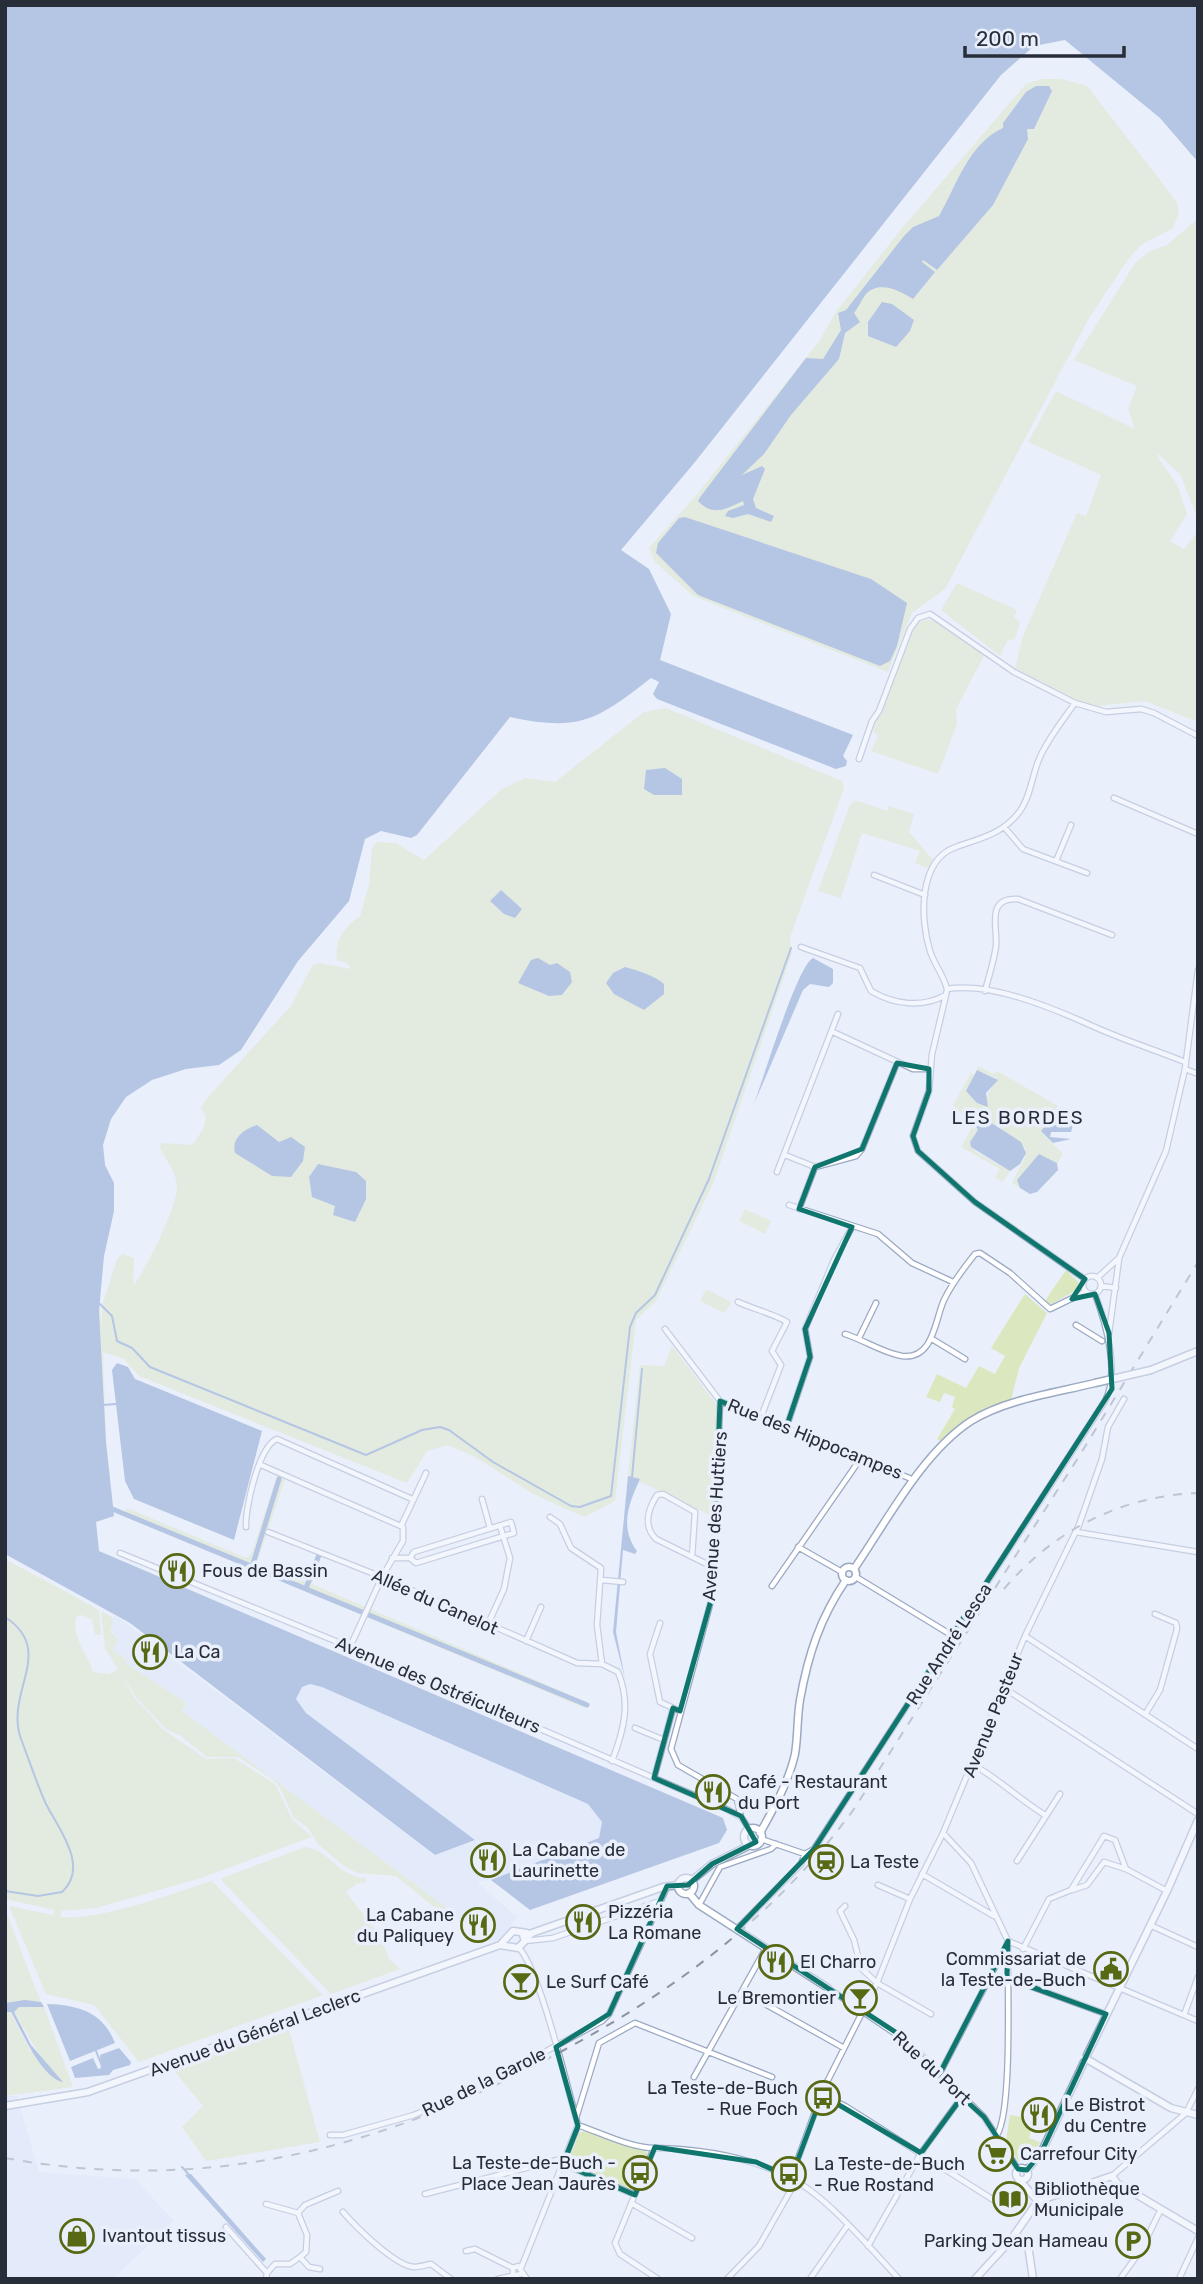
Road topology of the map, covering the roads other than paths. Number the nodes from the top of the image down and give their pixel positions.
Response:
1 (1075, 703) junction
2 (1198, 736) edge
3 (859, 759) dead end
4 (1114, 798) dead end
5 (1071, 825) dead end
6 (1004, 828) junction
7 (1198, 834) edge
8 (1056, 861) junction
9 (1087, 873) dead end
10 (874, 875) dead end
11 (925, 895) junction
12 (1112, 935) dead end
13 (800, 947) dead end
14 (1198, 970) edge
15 (985, 991) junction
16 (947, 992) junction
17 (838, 1014) dead end
18 (833, 1032) junction
19 (1185, 1062) junction
20 (897, 1063) junction
21 (929, 1069) junction
22 (1185, 1069) junction
23 (1198, 1074) edge
24 (785, 1155) junction
25 (815, 1167) junction
26 (777, 1172) dead end
27 (789, 1205) dead end
28 (799, 1209) junction
29 (852, 1227) junction
30 (1119, 1258) junction
31 (1097, 1278) junction
32 (1085, 1279) junction
33 (953, 1282) junction
34 (1101, 1286) junction
35 (1116, 1288) junction
36 (1085, 1292) junction
37 (1095, 1294) junction
38 (738, 1302) dead end
39 (876, 1303) dead end
40 (1076, 1325) dead end
41 (665, 1329) dead end
42 (845, 1334) dead end
43 (1109, 1334) junction
44 (859, 1338) junction
45 (932, 1339) junction
46 (1102, 1341) dead end
47 (1198, 1351) edge
48 (965, 1359) dead end
49 (1124, 1399) dead end
50 (720, 1401) junction
51 (761, 1416) junction
52 (786, 1428) junction
53 (861, 1458) junction
54 (261, 1465) junction
55 (426, 1473) dead end
56 (915, 1480) junction
57 (412, 1499) junction
58 (482, 1499) dead end
59 (550, 1517) dead end
60 (402, 1524) junction
61 (500, 1526) junction
62 (246, 1527) dead end
63 (490, 1529) junction
64 (268, 1532) dead end
65 (1076, 1532) junction
66 (503, 1537) junction
67 (798, 1547) junction
68 (1198, 1552) edge
69 (120, 1553) dead end
70 (692, 1557) junction
71 (392, 1558) junction
72 (410, 1558) junction
73 (715, 1567) junction
74 (854, 1569) junction
75 (842, 1572) junction
76 (382, 1577) junction
77 (856, 1577) junction
78 (601, 1580) junction
79 (846, 1580) junction
80 (623, 1582) dead end
81 (772, 1586) dead end
82 (541, 1607) dead end
83 (1155, 1614) dead end
84 (488, 1623) junction
85 (660, 1623) dead end
86 (953, 1636) junction
87 (1025, 1636) junction
88 (526, 1642) junction
89 (350, 1647) junction
90 (602, 1664) junction
91 (1004, 1688) junction
92 (673, 1708) junction
93 (680, 1711) junction
94 (1146, 1713) junction
95 (635, 1728) dead end
96 (664, 1740) junction
97 (1198, 1749) edge
98 (612, 1760) junction
99 (972, 1764) junction
100 (654, 1778) junction
101 (1060, 1794) dead end
102 (1198, 1814) edge
103 (1045, 1815) junction
104 (741, 1817) junction
105 (1198, 1820) edge
106 (756, 1832) junction
107 (943, 1833) junction
108 (744, 1838) junction
109 (776, 1844) junction
110 (750, 1845) junction
111 (736, 1853) junction
112 (805, 1854) junction
113 (1017, 1861) dead end
114 (1126, 1869) junction
115 (922, 1874) junction
116 (691, 1881) junction
117 (678, 1885) junction
118 (878, 1885) dead end
119 (667, 1886) junction
120 (1071, 1890) junction
121 (1167, 1891) junction
122 (689, 1893) junction
123 (910, 1899) junction
124 (660, 1901) junction
125 (699, 1905) junction
126 (845, 1906) dead end
127 (996, 1917) junction
128 (1150, 1925) junction
129 (737, 1928) junction
130 (509, 1941) junction
131 (523, 1941) junction
132 (1008, 1941) junction
133 (766, 1947) junction
134 (1198, 1947) edge
135 (1023, 1949) junction
136 (1198, 1977) edge
137 (1007, 1978) junction
138 (877, 1983) junction
139 (828, 1988) joint
140 (1118, 1988) junction
141 (742, 1991) junction
142 (863, 2012) junction
143 (931, 2014) dead end
144 (1105, 2014) junction
145 (1184, 2015) junction
146 (1198, 2021) edge
147 (556, 2046) junction
148 (844, 2048) junction
149 (707, 2053) junction
150 (1087, 2059) junction
151 (939, 2075) junction
152 (694, 2077) dead end
153 (772, 2077) dead end
154 (1198, 2089) edge
155 (822, 2095) junction
156 (962, 2097) junction
157 (5, 2106) edge
158 (1186, 2113) junction
159 (1198, 2115) edge
160 (576, 2118) junction
161 (578, 2125) junction
162 (330, 2135) dead end
163 (997, 2135) junction
164 (654, 2148) junction
165 (920, 2153) junction
166 (565, 2158) junction
167 (563, 2164) junction
168 (1018, 2169) junction
169 (1027, 2170) junction
170 (1112, 2176) junction
171 (1021, 2179) junction
172 (794, 2180) junction
173 (338, 2192) dead end
174 (425, 2194) dead end
175 (635, 2195) junction
176 (992, 2199) dead end
177 (1038, 2201) junction
178 (631, 2203) junction
179 (267, 2204) dead end
180 (1161, 2209) junction
181 (343, 2212) dead end
182 (298, 2213) junction
183 (226, 2227) dead end
184 (847, 2227) junction
185 (1198, 2231) edge
186 (1015, 2234) junction
187 (692, 2238) dead end
188 (1198, 2238) edge
189 (868, 2246) junction
190 (466, 2251) dead end
191 (300, 2257) junction
192 (320, 2269) dead end
193 (516, 2273) edge
194 (267, 2276) edge
195 (452, 2279) edge
196 (498, 2279) edge
197 (527, 2279) edge
198 (658, 2279) edge
199 (727, 2279) edge
200 (810, 2279) edge
201 (899, 2279) edge
202 (975, 2279) edge
203 (1033, 2279) edge
204 (1119, 2279) edge
205 (1179, 2279) edge

1 - 2 street
1 - 3 street
1 - 6 street
4 - 7 street
5 - 8 street
6 - 8 street
6 - 11 street
8 - 9 street
10 - 11 street
11 - 16 street
12 - 15 street
13 - 16 street
14 - 19 street, Rue André Lesca
15 - 16 street
15 - 19 street
16 - 21 street
17 - 18 street
18 - 20 street
18 - 24 street
19 - 22 street, Rue André Lesca
20 - 21 street
20 - 25 street
21 - 32 street
22 - 23 street
22 - 30 street, Rue André Lesca
24 - 25 street
24 - 26 street
25 - 28 street
27 - 28 street
28 - 29 street
29 - 33 street
29 - 52 street
30 - 31 street, Rue André Lesca
30 - 35 street, Rue André Lesca
31 - 32 street
31 - 34 street
32 - 36 street
33 - 36 street
33 - 45 street
34 - 35 street
34 - 37 street
35 - 43 street, Rue André Lesca
36 - 37 street
37 - 43 street, Rue André Lesca
38 - 51 street
39 - 44 street
40 - 46 street
41 - 50 street, Rue des Hippocampes
42 - 44 street
43 - 86 street, Rue André Lesca
44 - 45 street
45 - 48 street
47 - 56 main road, bridge
49 - 65 street, Avenue Pasteur
50 - 51 street, Rue des Hippocampes
50 - 73 street, Avenue des Huttiers
51 - 52 street, Rue des Hippocampes
52 - 53 street, Rue des Hippocampes
53 - 56 street, Rue des Hippocampes
53 - 67 street
54 - 57 street
54 - 60 street
54 - 62 street
55 - 57 street
56 - 74 main road
57 - 60 street
58 - 63 street
59 - 78 street
60 - 71 street
61 - 63 street
61 - 66 street
61 - 66 street
63 - 72 street
64 - 76 street, Allée du Canelot
65 - 68 street
65 - 87 street, Avenue Pasteur
66 - 72 street
66 - 84 street
67 - 75 street
67 - 81 street
69 - 89 street, Avenue des Ostréiculteurs
70 - 70 street
70 - 73 street
71 - 72 street
71 - 76 street
73 - 93 street, Avenue des Huttiers
74 - 75 main road
74 - 77 main road
75 - 79 main road
76 - 84 street, Allée du Canelot
76 - 89 street
77 - 79 main road
77 - 86 street
78 - 80 street
78 - 90 street
79 - 106 main road
82 - 88 street
83 - 94 street
84 - 88 street, Allée du Canelot
85 - 92 street
86 - 112 street, Rue André Lesca
87 - 91 street, Avenue Pasteur
87 - 94 street
88 - 90 street, Allée du Canelot
89 - 98 street, Avenue des Ostréiculteurs
90 - 98 street
91 - 99 street, Avenue Pasteur
91 - 102 street
92 - 93 street
92 - 96 street
93 - 104 street, Avenue des Huttiers
94 - 97 street
95 - 96 street
96 - 100 street
98 - 100 street, Avenue des Ostréiculteurs
99 - 103 street
99 - 107 street, Avenue Pasteur
100 - 104 street, Avenue des Ostréiculteurs
101 - 103 street
103 - 113 street
104 - 106 street
105 - 121 main road
106 - 108 main road
106 - 109 street
106 - 110 main road
107 - 115 street, Avenue Pasteur
107 - 127 street
108 - 110 main road
108 - 111 main road
109 - 112 street
109 - 125 street
110 - 111 main road
111 - 116 main road
112 - 129 street, Rue André Lesca
114 - 120 street
114 - 120 street
114 - 121 street
115 - 123 street, Avenue Pasteur
115 - 127 street
116 - 117 main road
116 - 122 main road
117 - 119 main road
117 - 122 main road
118 - 123 street
119 - 124 street, Rue de la Garole
119 - 131 main road
120 - 135 street
121 - 128 main road
122 - 125 main road, Rue du Port
123 - 138 street, Avenue Pasteur
124 - 131 street
124 - 147 street, Rue de la Garole
125 - 129 main road, Rue du Port
126 - 138 street
127 - 132 street
128 - 134 street
128 - 140 main road
129 - 133 main road, Rue du Port
130 - 131 main road
130 - 131 main road
130 - 157 main road, Avenue du Général Leclerc
131 - 147 street
132 - 135 street
132 - 137 street
132 - 151 street
133 - 139 main road, Rue du Port
133 - 141 street
135 - 140 street
136 - 145 street
137 - 144 street
137 - 163 street
138 - 142 street, Avenue Pasteur
138 - 143 street
139 - 142 street, Rue du Port
140 - 144 main road
140 - 145 street
141 - 148 street
141 - 149 street
142 - 148 street, Avenue Pasteur
142 - 151 street, Rue du Port
144 - 150 main road
145 - 146 street
147 - 160 street
147 - 162 street, Rue de la Garole
148 - 155 street, Avenue Pasteur
149 - 152 street
149 - 153 street
149 - 160 street
150 - 158 main road
150 - 169 main road
151 - 156 street, Rue du Port
154 - 158 street
155 - 165 street
155 - 172 street, Avenue Pasteur
156 - 163 street, Rue du Port
156 - 165 street
158 - 159 main road
158 - 170 street
160 - 161 street
161 - 164 street
161 - 166 street
163 - 168 street, Rue du Port
164 - 172 street
164 - 175 street
165 - 176 street
165 - 189 street
166 - 167 street
166 - 174 street
167 - 175 street
167 - 193 street
168 - 169 main road
168 - 171 main road
169 - 171 main road
170 - 177 main road
170 - 180 main road
171 - 177 main road
172 - 184 street
172 - 199 street, Avenue Pasteur
173 - 182 street
175 - 178 street
177 - 186 main road
178 - 187 street
178 - 198 street
179 - 182 street
180 - 185 main road
180 - 204 street
181 - 195 street
182 - 191 street
183 - 194 street
184 - 189 street
184 - 200 street
186 - 202 main road
186 - 203 main road
188 - 205 street
189 - 201 street
190 - 193 street
191 - 192 street
191 - 194 street
193 - 196 street
193 - 197 street

